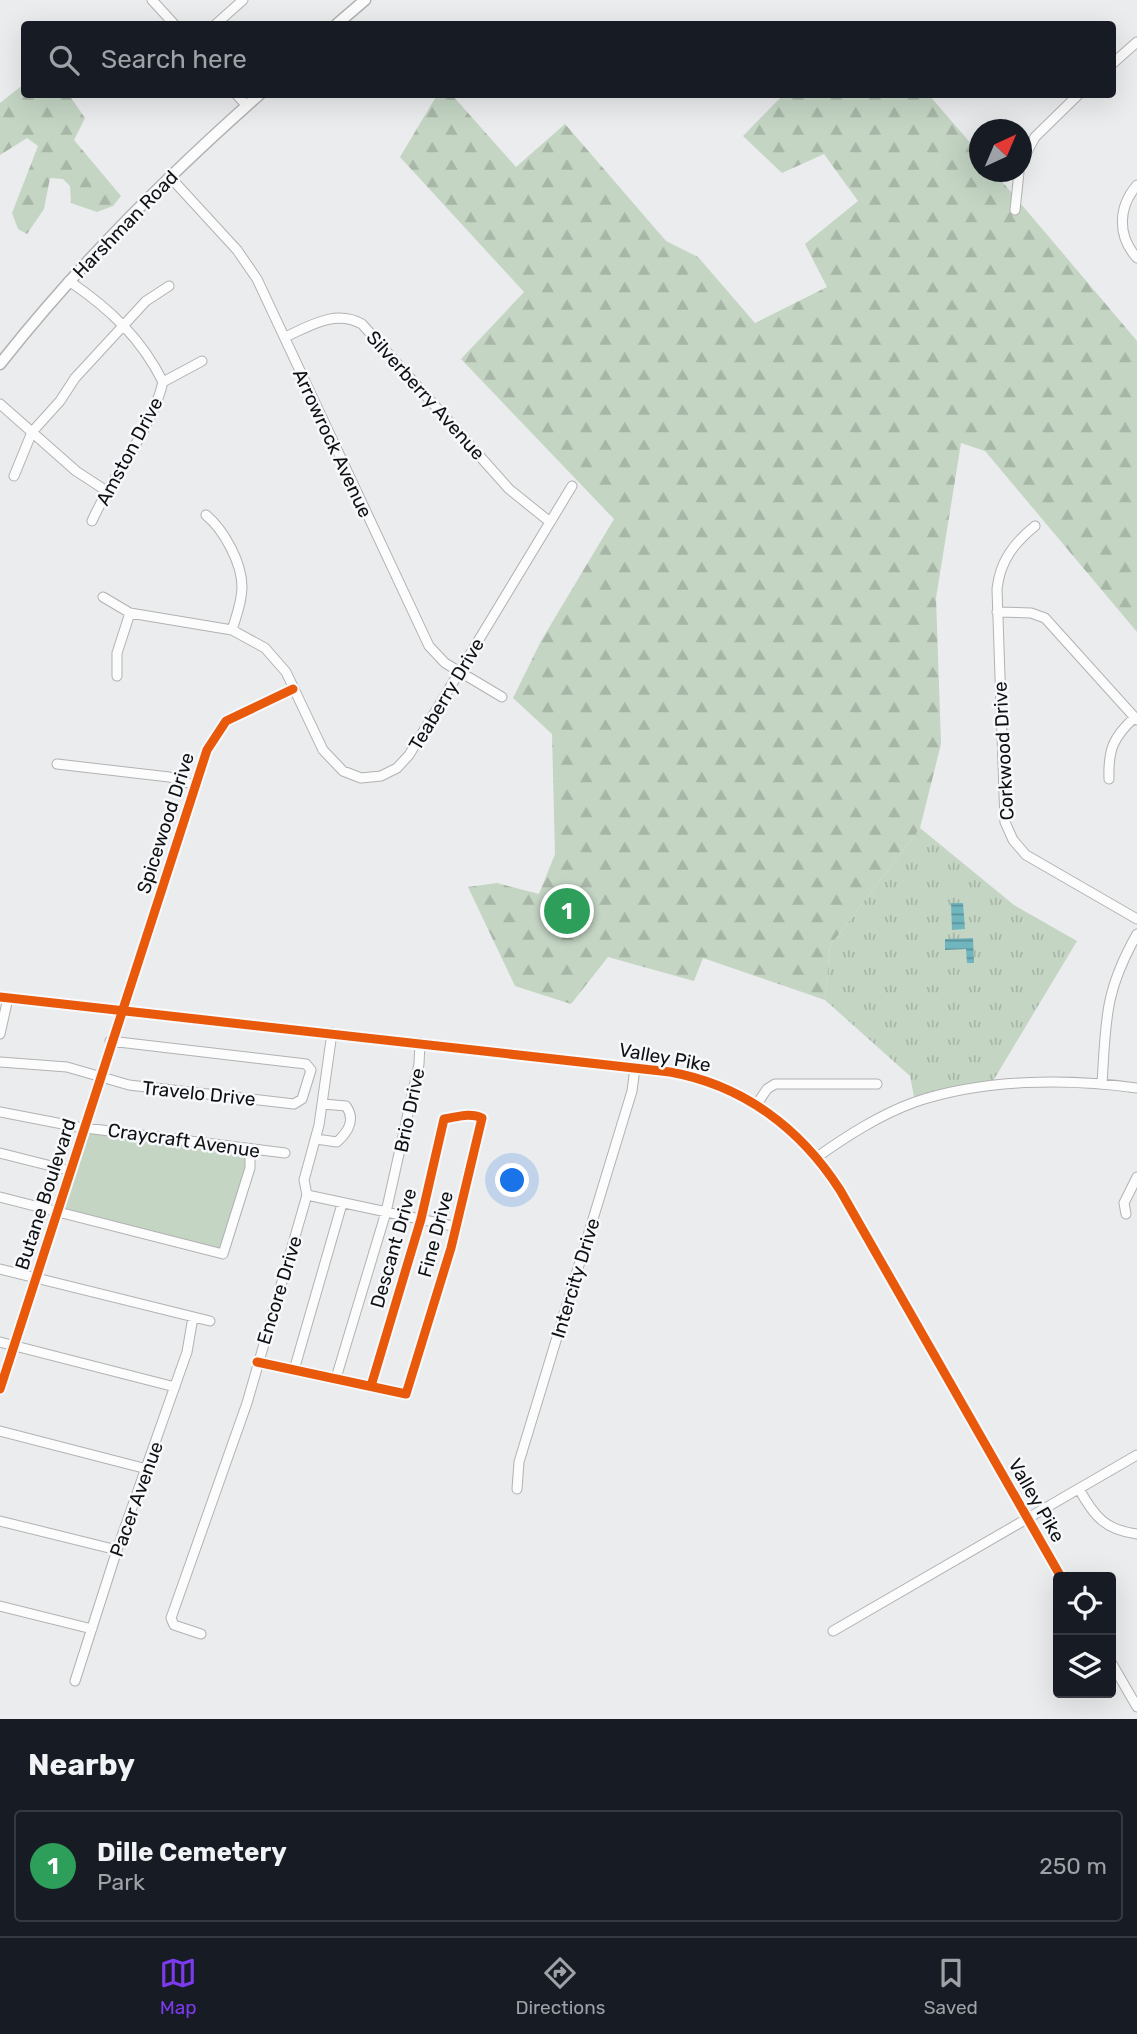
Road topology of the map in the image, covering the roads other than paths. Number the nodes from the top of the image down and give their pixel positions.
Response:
1 (152, 0) edge
2 (243, 0) edge
3 (365, 0) edge
4 (171, 21) edge
5 (219, 21) edge
6 (340, 21) edge
7 (1137, 42) edge
8 (1116, 60) edge
9 (240, 98) edge
10 (256, 98) edge
11 (1075, 98) edge
12 (247, 106) junction
13 (1032, 143) edge
14 (170, 177) junction
15 (1018, 182) edge
16 (1137, 185) edge
17 (1015, 210) dead end
18 (1137, 258) edge
19 (69, 282) junction
20 (169, 286) dead end
21 (124, 324) junction
22 (285, 337) junction
23 (202, 361) dead end
24 (0, 365) edge
25 (163, 382) junction
26 (0, 404) edge
27 (33, 432) junction
28 (14, 476) dead end
29 (572, 486) dead end
30 (106, 490) junction
31 (206, 515) dead end
32 (92, 521) dead end
33 (550, 522) junction
34 (1035, 526) dead end
35 (103, 597) dead end
36 (130, 612) junction
37 (998, 612) junction
38 (232, 630) junction
39 (459, 672) junction
40 (117, 676) dead end
41 (293, 689) junction
42 (502, 698) dead end
43 (1136, 718) edge
44 (57, 764) dead end
45 (1109, 779) dead end
46 (195, 785) junction
47 (1137, 919) edge
48 (1137, 934) edge
49 (4, 998) edge
50 (124, 1010) junction
51 (332, 1033) junction
52 (0, 1034) edge
53 (110, 1041) junction
54 (420, 1043) junction
55 (0, 1062) edge
56 (635, 1068) junction
57 (102, 1075) junction
58 (877, 1084) dead end
59 (1102, 1084) junction
60 (1137, 1088) edge
61 (323, 1104) junction
62 (757, 1104) junction
63 (0, 1112) edge
64 (444, 1119) joint
65 (84, 1127) junction
66 (316, 1139) junction
67 (250, 1149) junction
68 (0, 1153) edge
69 (285, 1153) dead end
70 (817, 1157) junction
71 (71, 1171) junction
72 (1137, 1177) edge
73 (307, 1195) junction
74 (0, 1196) edge
75 (342, 1204) junction
76 (58, 1211) junction
77 (386, 1212) junction
78 (1126, 1214) dead end
79 (421, 1219) junction
80 (457, 1227) junction
81 (0, 1269) edge
82 (36, 1278) junction
83 (193, 1317) junction
84 (210, 1321) dead end
85 (0, 1342) edge
86 (14, 1346) junction
87 (257, 1362) junction
88 (294, 1370) junction
89 (336, 1378) junction
90 (371, 1386) junction
91 (175, 1387) junction
92 (0, 1389) edge
93 (0, 1431) edge
94 (1137, 1455) edge
95 (147, 1469) junction
96 (517, 1489) dead end
97 (1079, 1489) junction
98 (1027, 1519) junction
99 (0, 1521) edge
100 (1137, 1534) edge
101 (117, 1550) junction
102 (1058, 1572) edge
103 (0, 1606) edge
104 (92, 1629) junction
105 (833, 1630) dead end
106 (201, 1634) dead end
107 (1116, 1671) edge
108 (75, 1681) dead end
109 (1137, 1707) edge

1 - 4 street
2 - 5 street
3 - 6 main road
7 - 8 street
9 - 12 street
10 - 12 main road, Harshman Road
11 - 13 street
12 - 14 main road, Harshman Road
14 - 19 main road, Harshman Road
14 - 22 street, Arrowrock Avenue
15 - 17 street
16 - 18 street
19 - 21 street
19 - 24 main road, Harshman Road
20 - 21 street
21 - 25 street
21 - 27 street
22 - 33 street, Silverberry Avenue
22 - 39 street, Arrowrock Avenue
23 - 25 street, Amston Drive
25 - 30 street, Amston Drive
26 - 27 street
27 - 28 street
27 - 30 street
29 - 33 street, Teaberry Drive
30 - 32 street, Amston Drive
31 - 38 street
33 - 39 street, Teaberry Drive
34 - 37 street, Corkwood Drive
35 - 36 street, Teaberry Drive
36 - 38 street, Teaberry Drive
36 - 40 street
37 - 43 street
37 - 47 street, Corkwood Drive
38 - 41 street, Teaberry Drive
39 - 41 street, Teaberry Drive
39 - 42 street, Arrowrock Avenue
41 - 46 street, Spicewood Drive
43 - 45 street
44 - 46 street
46 - 50 street, Spicewood Drive
48 - 59 street
49 - 50 street, Valley Pike
49 - 52 street
50 - 51 street, Valley Pike
50 - 53 street, Butane Boulevard
51 - 54 street, Valley Pike
51 - 61 street, Encore Drive
53 - 57 street, Butane Boulevard
53 - 57 street, Travelo Drive
54 - 56 street, Valley Pike
54 - 77 street, Brio Drive
55 - 57 street, Travelo Drive
56 - 62 street, Valley Pike
56 - 96 street, Intercity Drive
57 - 65 street, Butane Boulevard
58 - 62 street
59 - 60 street
59 - 70 street
61 - 66 street, Encore Drive
61 - 66 street
62 - 70 street, Valley Pike
63 - 65 street, Craycraft Avenue
64 - 79 street, Descant Drive
64 - 80 street, Fine Drive
65 - 67 street, Craycraft Avenue
65 - 71 street, Butane Boulevard
66 - 73 street, Encore Drive
67 - 69 street, Craycraft Avenue
67 - 76 street
68 - 71 street
70 - 98 street, Valley Pike
71 - 76 street, Butane Boulevard
72 - 78 street
73 - 75 street
73 - 87 street, Encore Drive
74 - 76 street
75 - 77 street
75 - 88 street
76 - 82 street, Butane Boulevard
77 - 79 street
77 - 89 street, Brio Drive
79 - 80 street
79 - 90 street, Descant Drive
80 - 90 street, Fine Drive
81 - 82 street
82 - 83 street
82 - 86 street, Butane Boulevard
83 - 84 street
83 - 91 street, Pacer Avenue
85 - 86 street
86 - 91 street
86 - 92 street, Butane Boulevard
87 - 88 street
87 - 106 street, Encore Drive
88 - 89 street
89 - 90 street
91 - 95 street, Pacer Avenue
93 - 95 street
94 - 97 street
95 - 101 street, Pacer Avenue
97 - 98 street
97 - 100 street
98 - 102 street, Valley Pike
98 - 105 street
99 - 101 street
101 - 104 street, Pacer Avenue
103 - 104 street
104 - 108 street, Pacer Avenue
107 - 109 street

